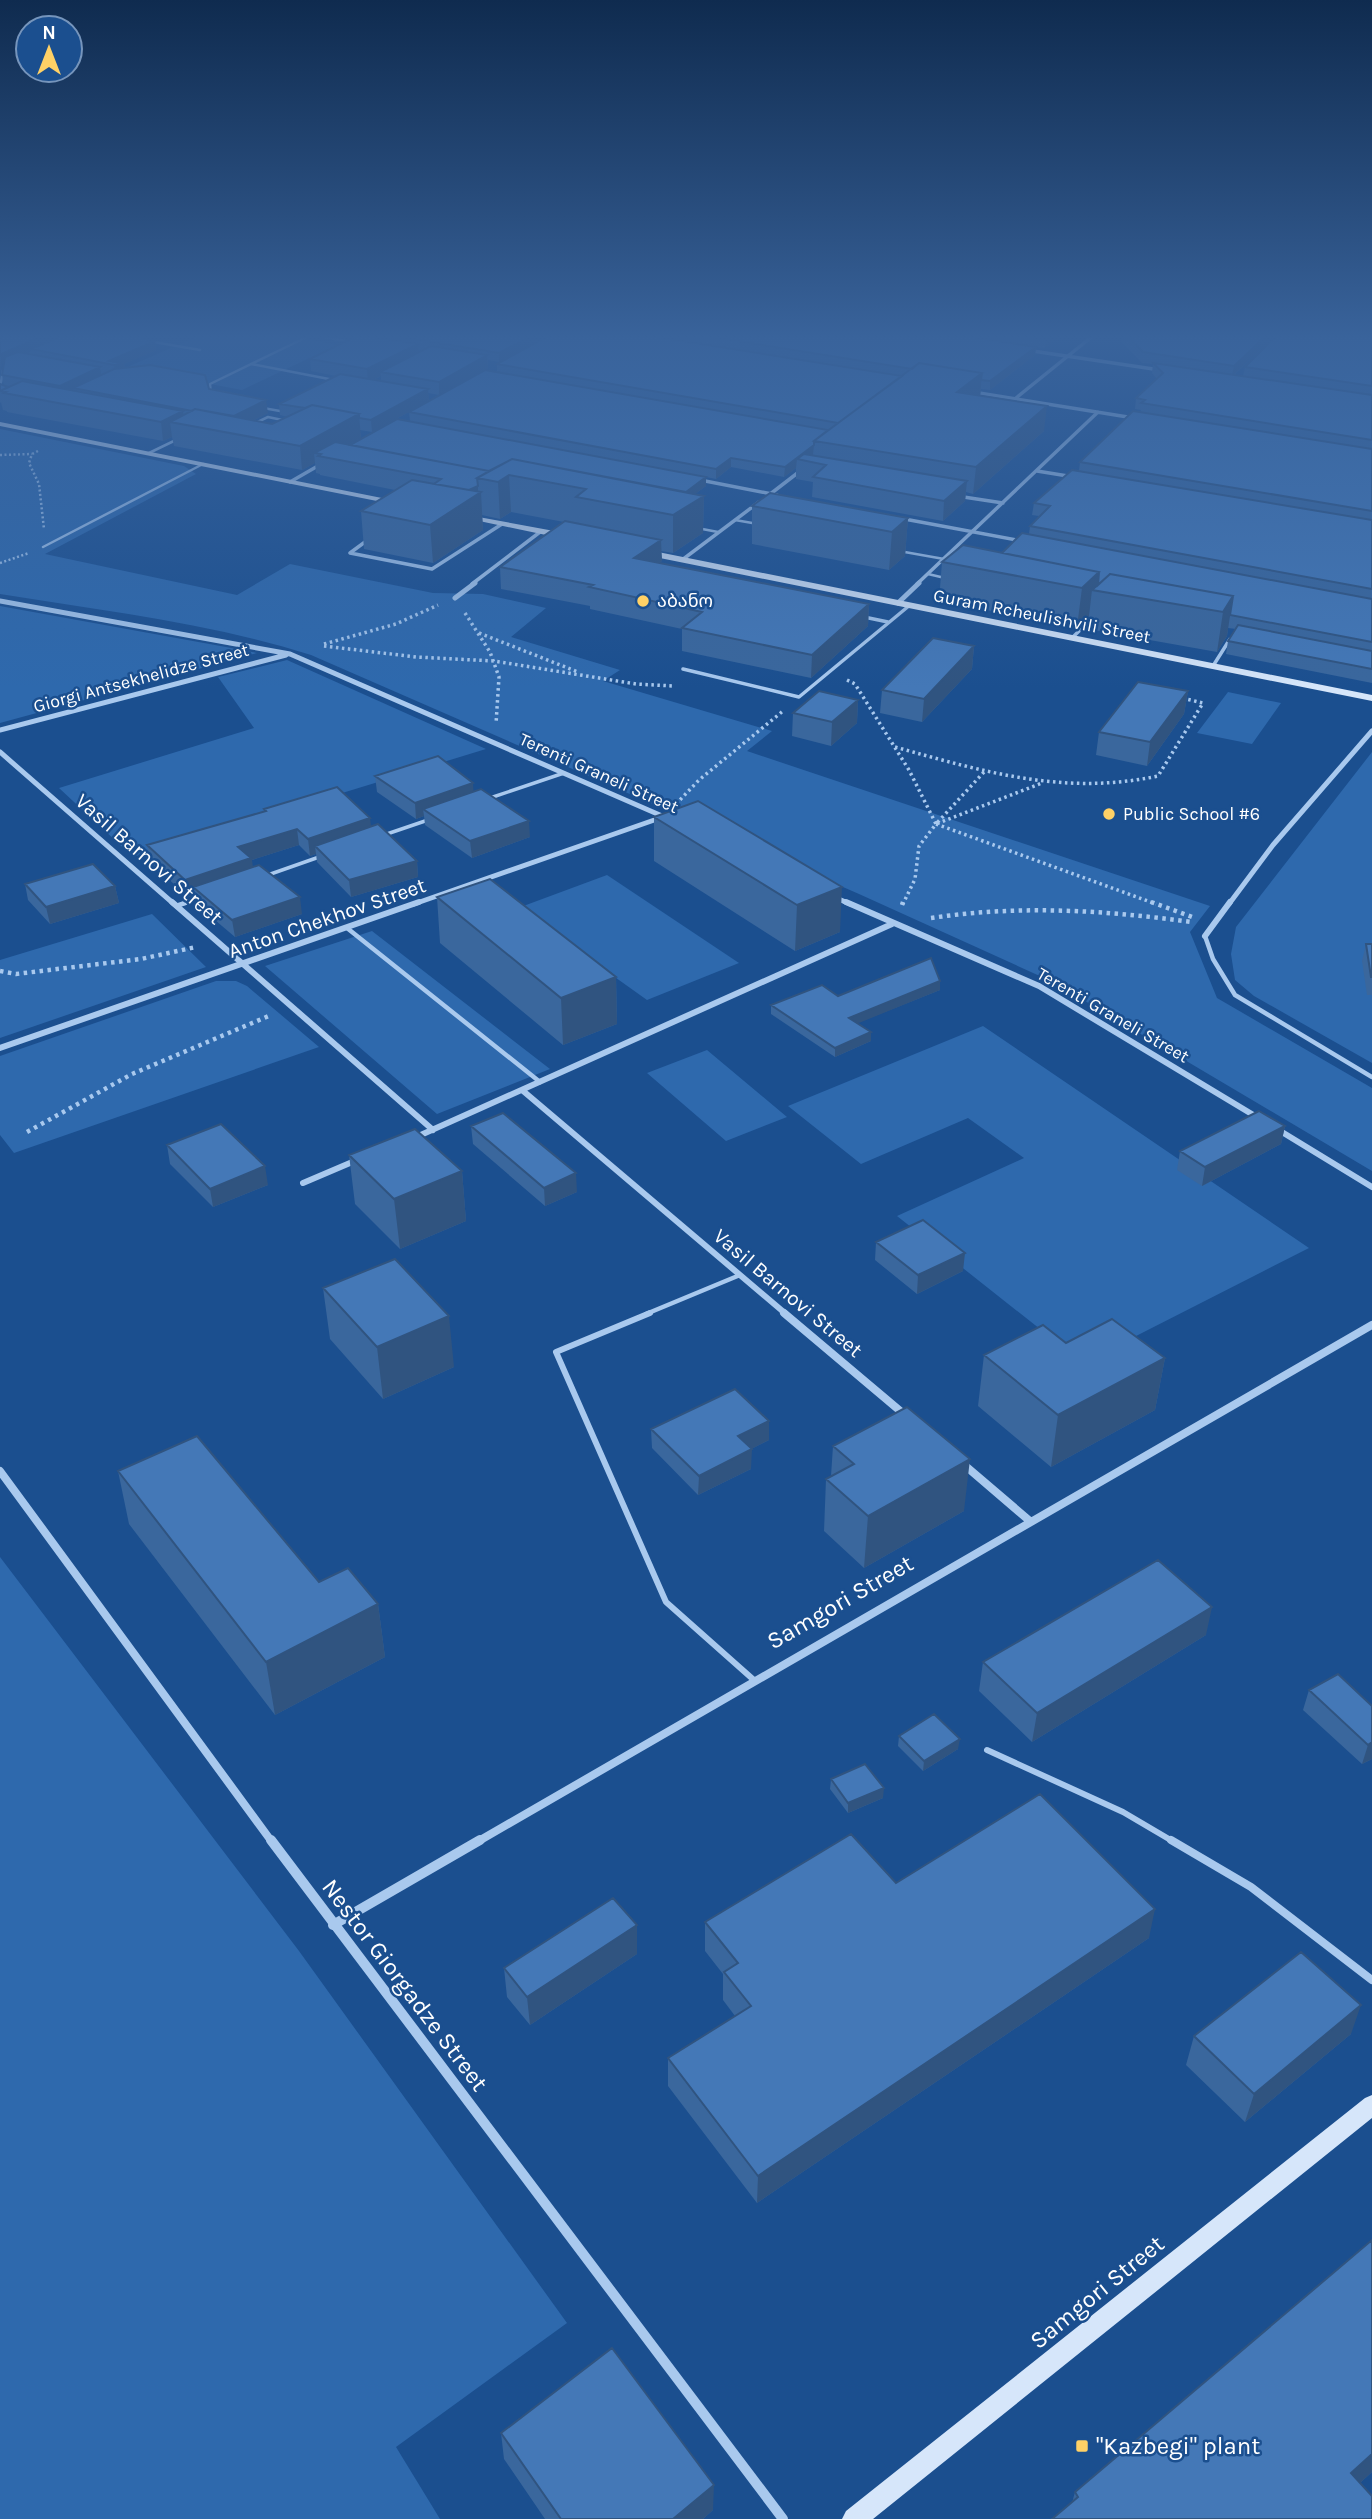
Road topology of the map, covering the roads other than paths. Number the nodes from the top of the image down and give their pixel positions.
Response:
1 (149, 453) edge
2 (1056, 453) edge
3 (335, 457) edge
4 (812, 461) edge
5 (203, 464) junction
6 (802, 469) junction
7 (815, 471) edge
8 (1037, 471) junction
9 (1077, 478) edge
10 (690, 479) edge
11 (290, 482) junction
12 (771, 494) junction
13 (949, 494) edge
14 (784, 496) edge
15 (1003, 503) junction
16 (407, 505) edge
17 (479, 511) edge
18 (893, 517) edge
19 (461, 518) joint
20 (735, 520) junction
21 (761, 524) edge
22 (499, 526) junction
23 (691, 527) edge
24 (540, 532) junction
25 (718, 532) junction
26 (974, 532) junction
27 (372, 538) dead end
28 (579, 539) edge
29 (1029, 542) edge
30 (43, 547) road end
31 (891, 549) edge
32 (630, 550) edge
33 (944, 559) junction
34 (681, 560) junction
35 (706, 565) junction
36 (698, 571) edge
37 (928, 574) junction
38 (955, 579) edge
39 (455, 598) road end
40 (0, 601) edge
41 (898, 603) junction
42 (910, 605) junction
43 (1096, 615) edge
44 (863, 617) edge
45 (888, 622) junction
46 (1234, 633) edge
47 (1072, 638) junction
48 (290, 654) junction
49 (1213, 666) junction
50 (683, 669) dead end
51 (1372, 698) edge
52 (0, 730) edge
53 (1372, 731) edge
54 (0, 752) edge
55 (564, 773) junction
56 (486, 800) edge
57 (435, 817) edge
58 (664, 817) junction
59 (676, 822) edge
60 (370, 840) edge
61 (331, 853) edge
62 (254, 880) edge
63 (832, 896) dead end
64 (202, 897) edge
65 (176, 906) junction
66 (892, 924) junction
67 (347, 928) junction
68 (1205, 936) joint
69 (243, 964) junction
70 (0, 1048) edge
71 (1372, 1077) edge
72 (540, 1082) junction
73 (522, 1090) junction
74 (433, 1130) junction
75 (407, 1141) edge
76 (368, 1156) edge
77 (303, 1182) dead end
78 (1372, 1186) edge
79 (740, 1275) junction
80 (1372, 1325) edge
81 (917, 1425) edge
82 (958, 1460) edge
83 (0, 1471) edge
84 (1031, 1522) junction
85 (756, 1681) junction
86 (987, 1751) dead end
87 (333, 1925) junction
88 (1372, 1980) edge
89 (1372, 2105) edge
90 (783, 2519) edge
91 (854, 2519) edge

1 - 5 street
2 - 8 street
3 - 11 street
4 - 6 street
5 - 11 street
5 - 30 lane
6 - 7 street
6 - 12 street
8 - 9 street
8 - 15 street
10 - 12 street
11 - 16 street
12 - 14 street
12 - 20 street
13 - 15 street
15 - 26 street
17 - 19 lane
18 - 26 street
19 - 22 street
20 - 21 lane
20 - 25 street
22 - 24 street
22 - 27 street
23 - 25 lane
24 - 28 street
24 - 39 street
25 - 34 street
26 - 29 street
26 - 33 street
31 - 33 lane
32 - 34 street
33 - 37 street
34 - 35 street, Guram Rcheulishvili Street
35 - 36 lane
35 - 41 street, Guram Rcheulishvili Street
37 - 38 lane
37 - 41 street
40 - 48 street, Terenti Graneli Street
41 - 42 street, Guram Rcheulishvili Street
42 - 45 lane
42 - 47 street, Guram Rcheulishvili Street
43 - 47 lane
44 - 45 lane
45 - 50 lane
46 - 49 lane
47 - 49 street, Guram Rcheulishvili Street
48 - 52 street, Giorgi Antsekhelidze Street
48 - 55 street, Terenti Graneli Street
49 - 51 street, Guram Rcheulishvili Street
53 - 68 street
54 - 65 street, Vasil Barnovi Street
55 - 56 lane
55 - 58 street, Terenti Graneli Street
57 - 60 lane
58 - 59 street, Terenti Graneli Street
58 - 67 street, Anton Chekhov Street
61 - 62 lane
63 - 66 street, Terenti Graneli Street
64 - 65 lane
65 - 69 street, Vasil Barnovi Street
66 - 72 street
66 - 78 street, Terenti Graneli Street
67 - 69 street, Anton Chekhov Street
67 - 72 lane
68 - 71 lane
69 - 70 street, Anton Chekhov Street
69 - 74 street, Vasil Barnovi Street
72 - 73 street
73 - 74 street
73 - 79 street, Vasil Barnovi Street
74 - 75 street
76 - 77 street
79 - 81 street, Vasil Barnovi Street
79 - 85 lane
80 - 84 street, Samgori Street
82 - 84 street
83 - 87 street, Nestor Giorgadze Street
84 - 85 street, Samgori Street
85 - 87 street, Samgori Street
86 - 88 lane
87 - 90 street, Nestor Giorgadze Street
89 - 91 street, Samgori Street

